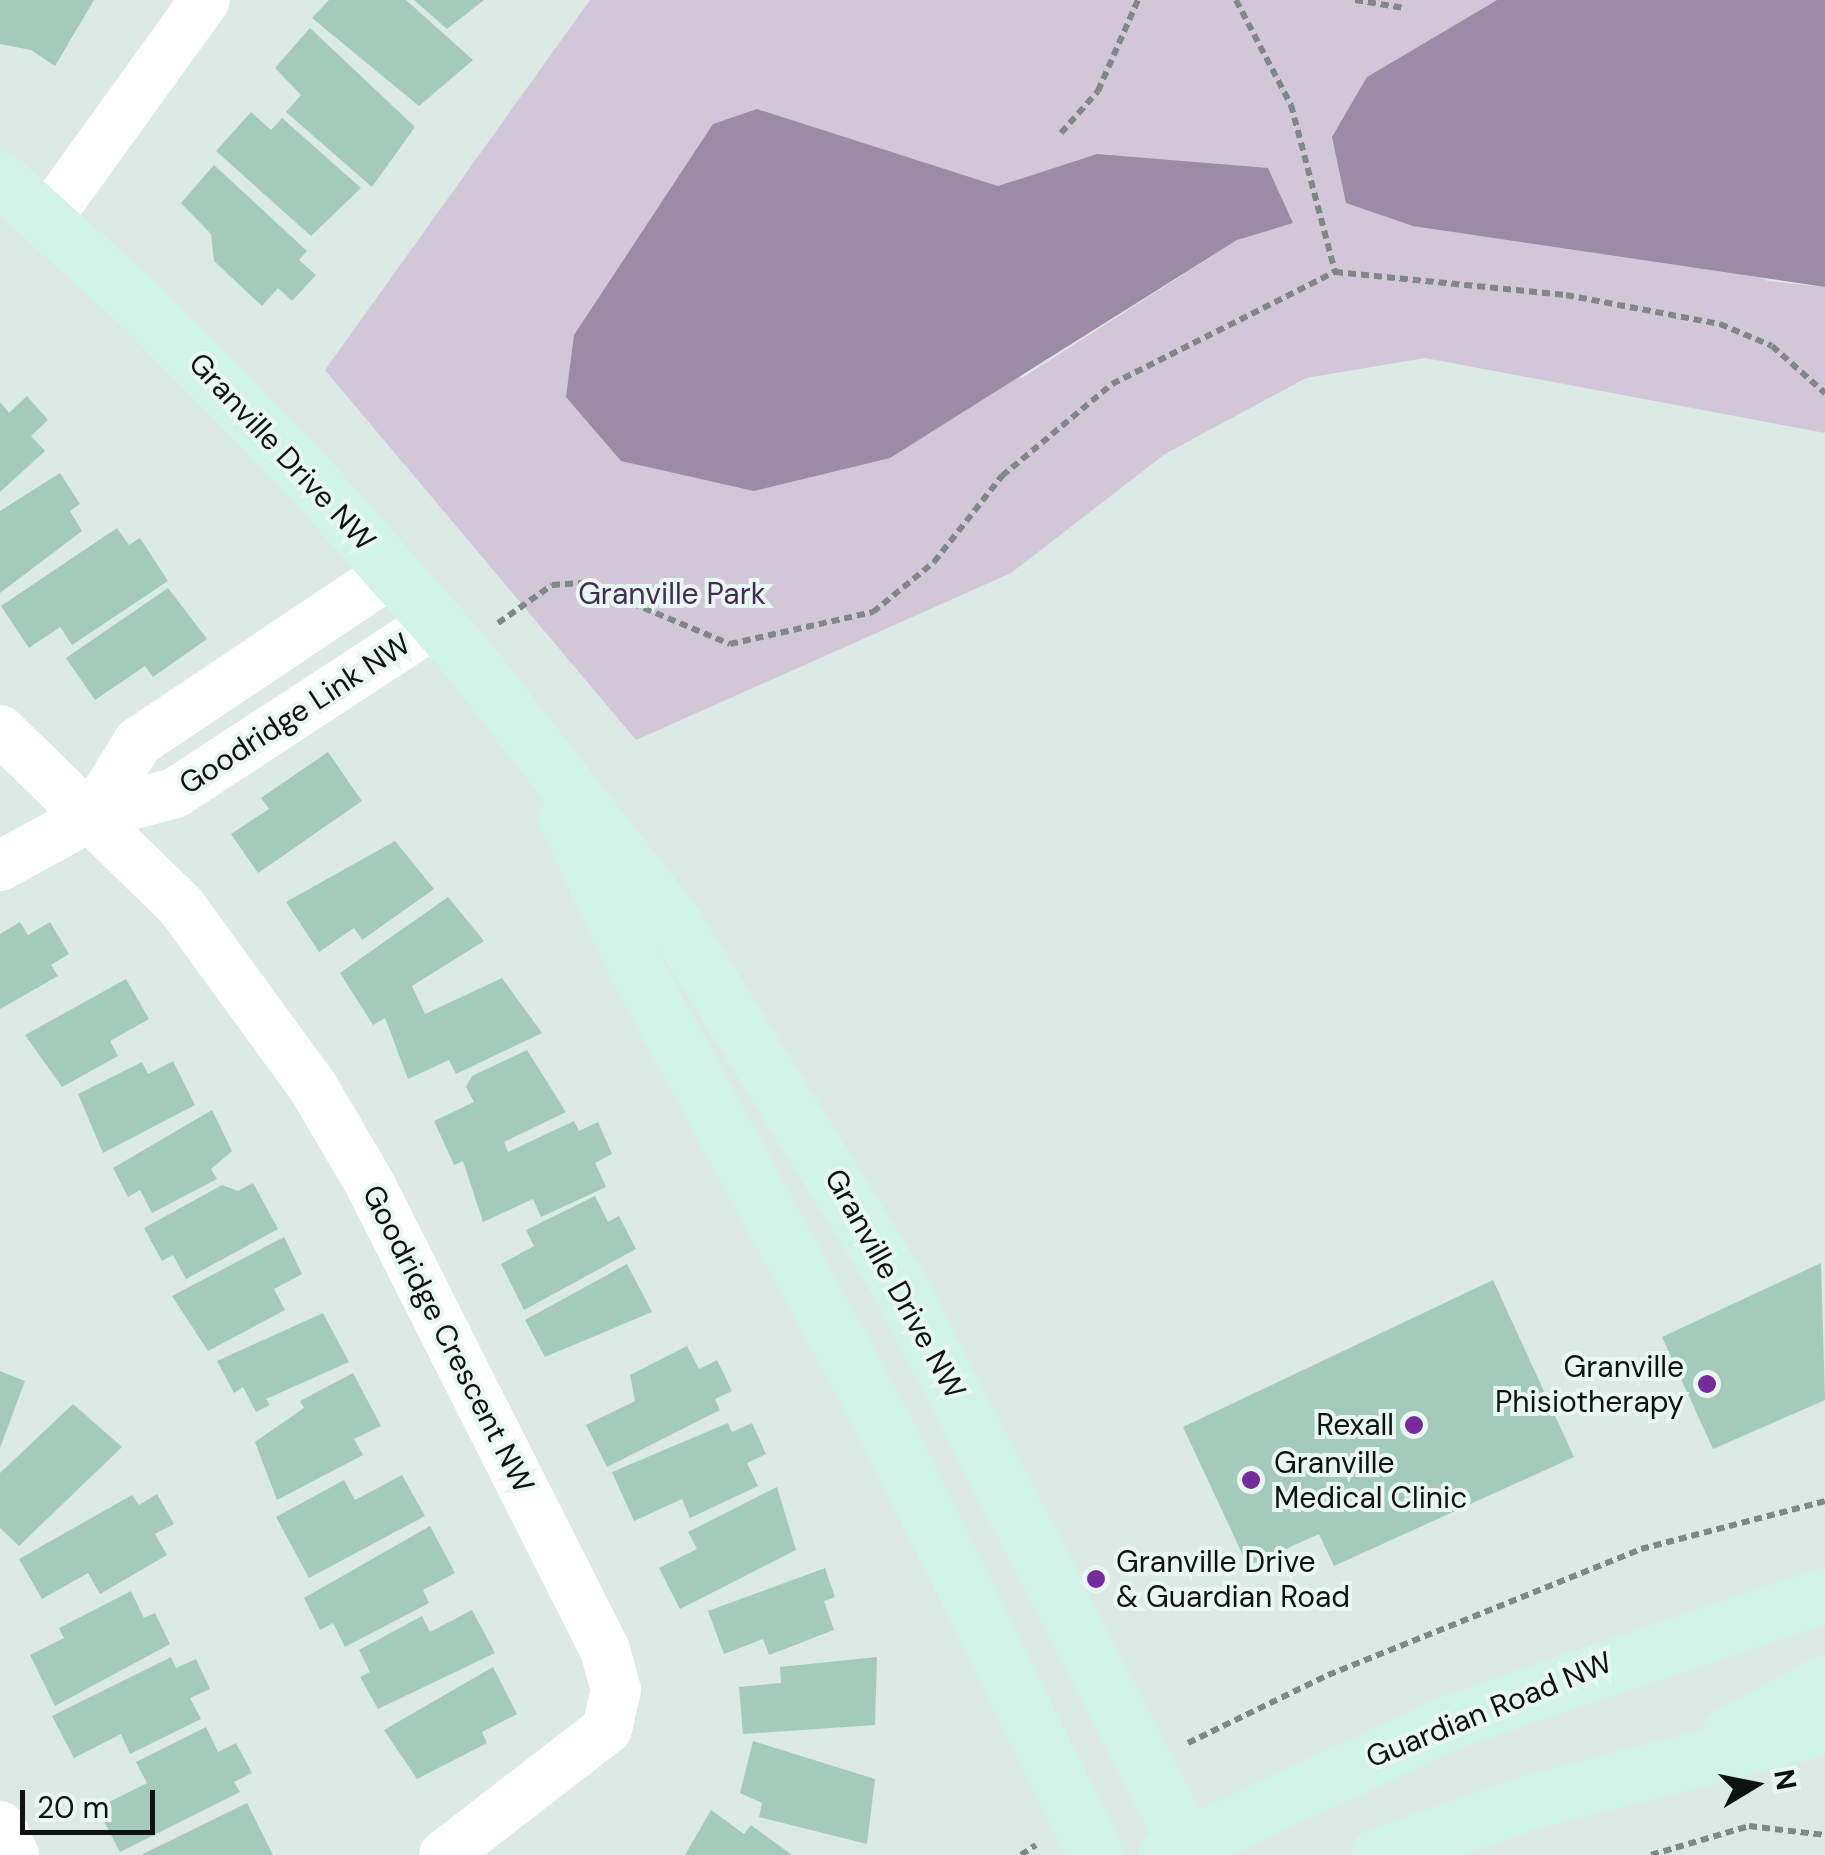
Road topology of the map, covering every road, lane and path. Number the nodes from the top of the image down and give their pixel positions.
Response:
1 (204, 0) edge
2 (1138, 0) edge
3 (1236, 0) edge
4 (1355, 0) edge
5 (1404, 8) dead end
6 (1062, 133) dead end
7 (0, 179) edge
8 (46, 219) junction
9 (1335, 272) junction
10 (1825, 393) edge
11 (393, 572) junction
12 (448, 636) junction
13 (0, 730) edge
14 (534, 752) junction
15 (93, 815) junction
16 (0, 866) edge
17 (1825, 1501) edge
18 (1825, 1595) edge
19 (1825, 1682) edge
20 (1825, 1727) edge
21 (1688, 1760) junction
22 (1147, 1770) junction
23 (0, 1826) edge
24 (1825, 1835) edge
25 (1087, 1836) edge
26 (1181, 1851) edge
27 (14, 1855) edge
28 (444, 1855) edge
29 (1021, 1855) edge
30 (1378, 1855) edge
31 (1650, 1855) edge

1 - 8 street
2 - 6 path
3 - 9 path
4 - 5 path
7 - 8 street, Granville Drive NW
8 - 11 street, Granville Drive NW
9 - 10 path
9 - 12 path
11 - 12 street, Granville Drive NW
11 - 15 street, Goodridge Link NW
12 - 14 street, Granville Drive NW
12 - 15 street, Goodridge Link NW
13 - 15 street, Goodridge Crescent NW
14 - 22 street, Granville Drive NW
14 - 25 street, Granville Drive NW
15 - 16 street, Goodridge Link NW
15 - 28 street, Goodridge Crescent NW
17 - 22 path
18 - 26 street, Guardian Road NW
19 - 21 street
20 - 21 street
21 - 30 street
22 - 26 street, Granville Drive NW
23 - 27 street
24 - 31 path
25 - 29 path

